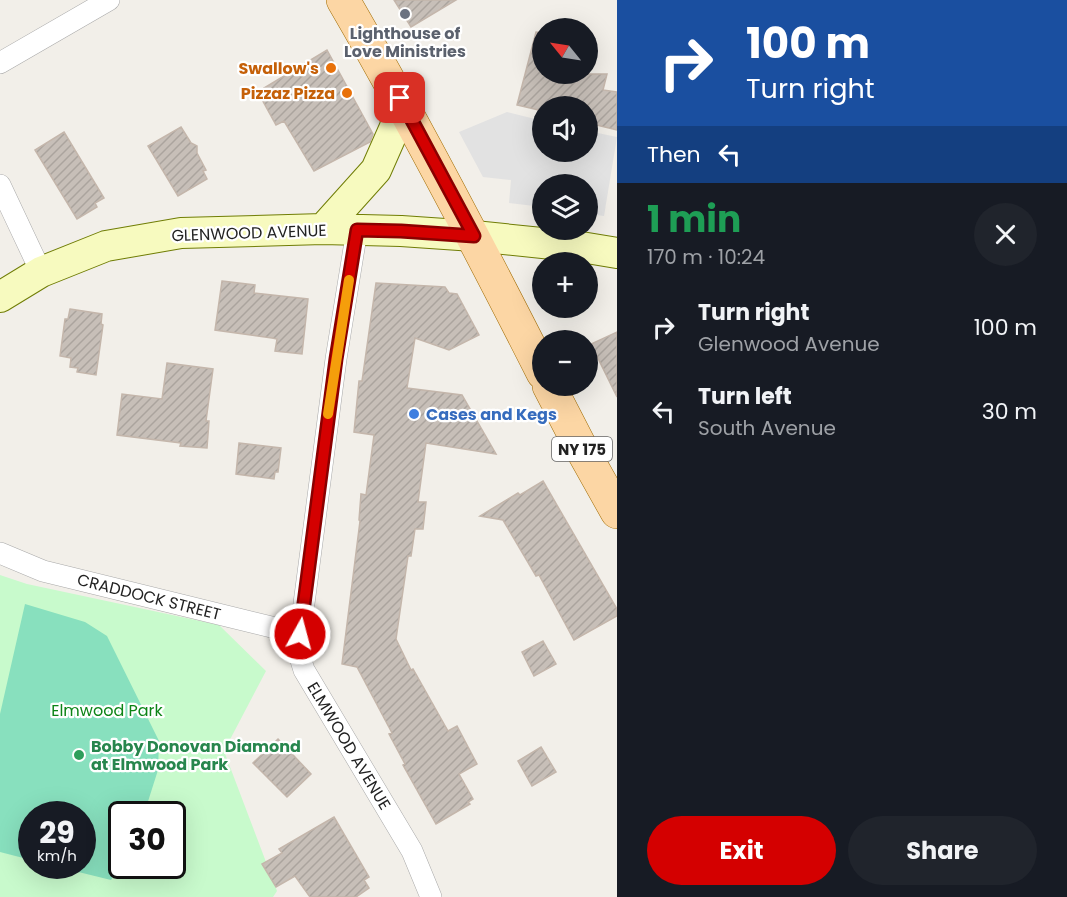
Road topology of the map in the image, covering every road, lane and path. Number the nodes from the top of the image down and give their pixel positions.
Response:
1 (110, 0) edge
2 (343, 0) edge
3 (0, 63) edge
4 (400, 98) junction
5 (0, 185) edge
6 (323, 229) junction
7 (357, 230) junction
8 (474, 236) junction
9 (617, 253) edge
10 (42, 272) junction
11 (0, 297) edge
12 (532, 351) edge
13 (554, 396) edge
14 (617, 512) edge
15 (0, 554) edge
16 (300, 634) junction
17 (431, 897) edge

1 - 3 street
2 - 4 main road
4 - 6 main road
4 - 8 main road
5 - 10 street
6 - 7 main road, GLENWOOD AVENUE
6 - 10 main road, GLENWOOD AVENUE
7 - 8 main road, GLENWOOD AVENUE
7 - 16 street, ELMWOOD AVENUE
8 - 9 main road, GLENWOOD AVENUE
8 - 12 main road
10 - 11 main road, GLENWOOD AVENUE
13 - 14 main road, NY 175
15 - 16 street, CRADDOCK STREET
16 - 17 street, ELMWOOD AVENUE

